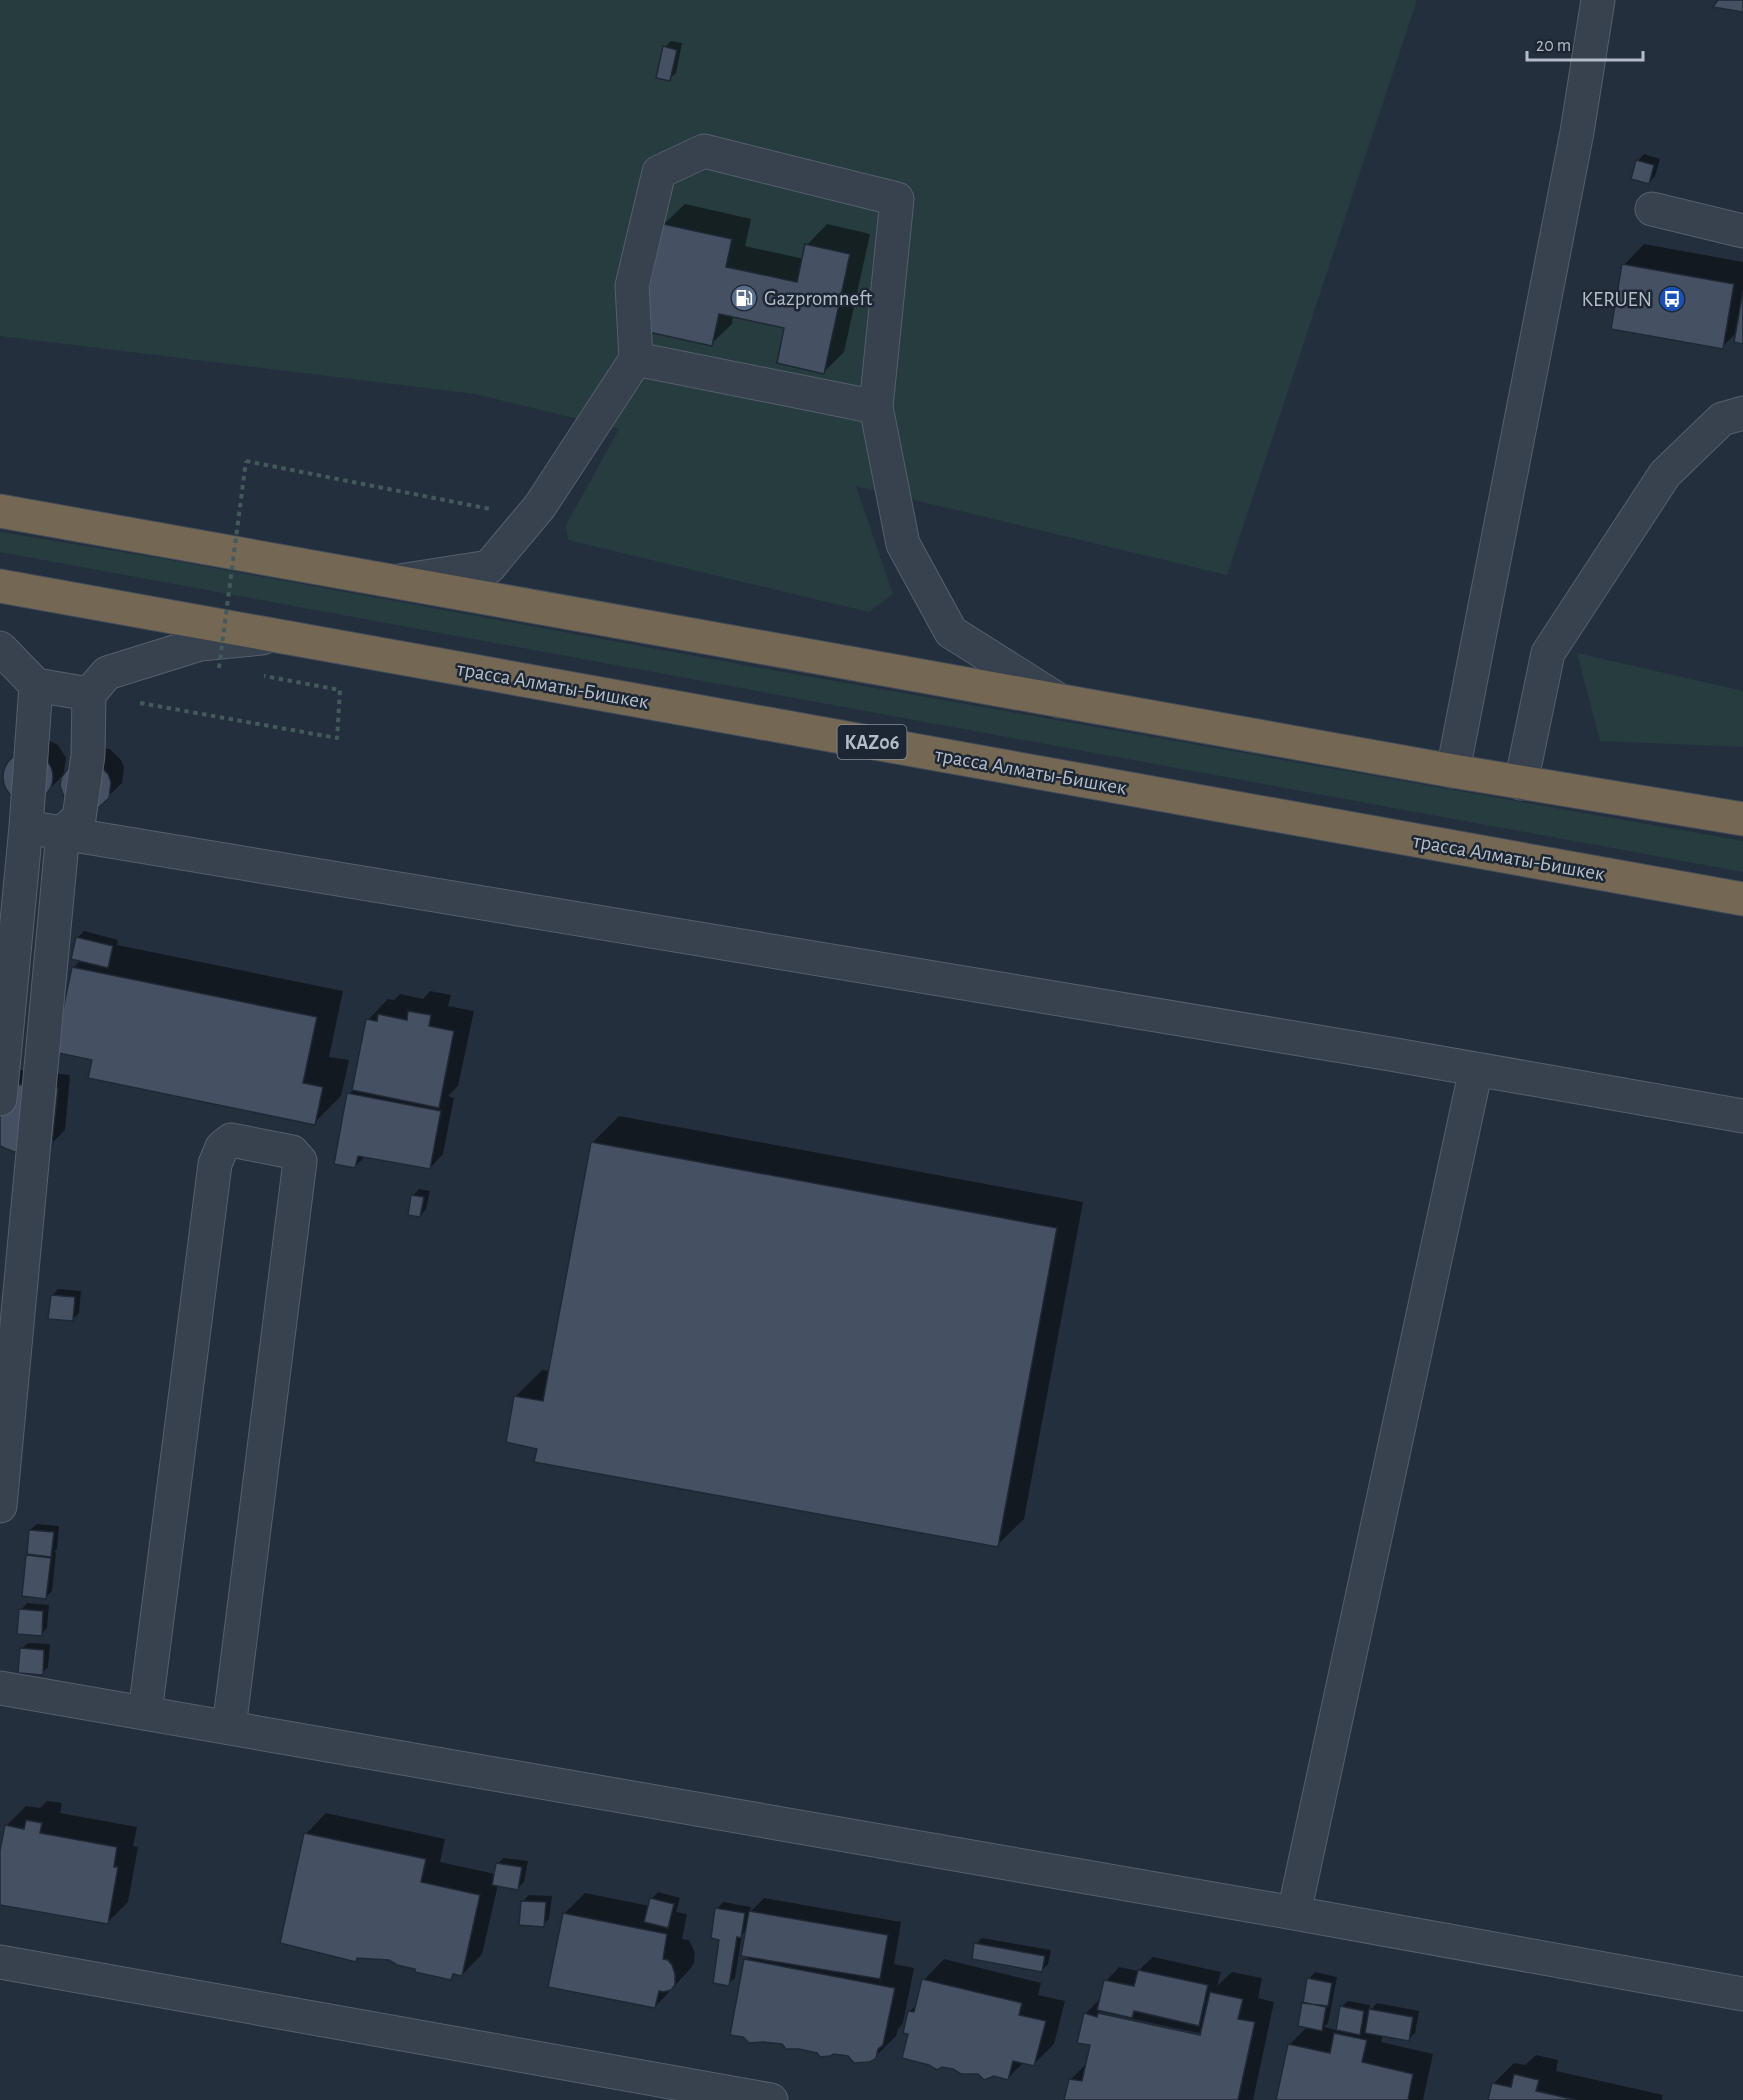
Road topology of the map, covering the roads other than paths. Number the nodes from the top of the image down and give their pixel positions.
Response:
1 (1598, 0) edge
2 (1652, 209) dead end
3 (1743, 231) edge
4 (636, 359) junction
5 (876, 407) junction
6 (1743, 413) edge
7 (0, 511) edge
8 (398, 581) junction
9 (0, 586) edge
10 (280, 636) junction
11 (0, 648) edge
12 (36, 685) junction
13 (89, 694) junction
14 (1061, 702) junction
15 (1453, 771) junction
16 (1521, 783) junction
17 (1743, 819) edge
18 (26, 827) junction
19 (63, 832) junction
20 (1743, 899) edge
21 (1476, 1069) junction
22 (0, 1099) edge
23 (1743, 1116) edge
24 (0, 1506) edge
25 (0, 1688) edge
26 (145, 1713) junction
27 (229, 1728) junction
28 (1294, 1913) junction
29 (0, 1962) edge
30 (1743, 1995) edge
31 (771, 2100) edge

1 - 15 street
2 - 3 street
4 - 5 street
4 - 5 street
4 - 8 street
5 - 14 street
6 - 16 street
7 - 8 highway
8 - 14 highway
9 - 10 highway, трасса Алматы-Бишкек / KАZ06
10 - 13 street
10 - 20 highway, трасса Алматы-Бишкек / KАZ06
11 - 12 street
12 - 13 street
12 - 18 street
13 - 19 street
14 - 15 highway
15 - 16 highway
16 - 17 highway
18 - 19 street
18 - 22 street
19 - 21 street
19 - 24 street
21 - 23 street
21 - 28 street
25 - 26 street
26 - 27 street
26 - 27 street
27 - 28 street
28 - 30 street
29 - 31 street

